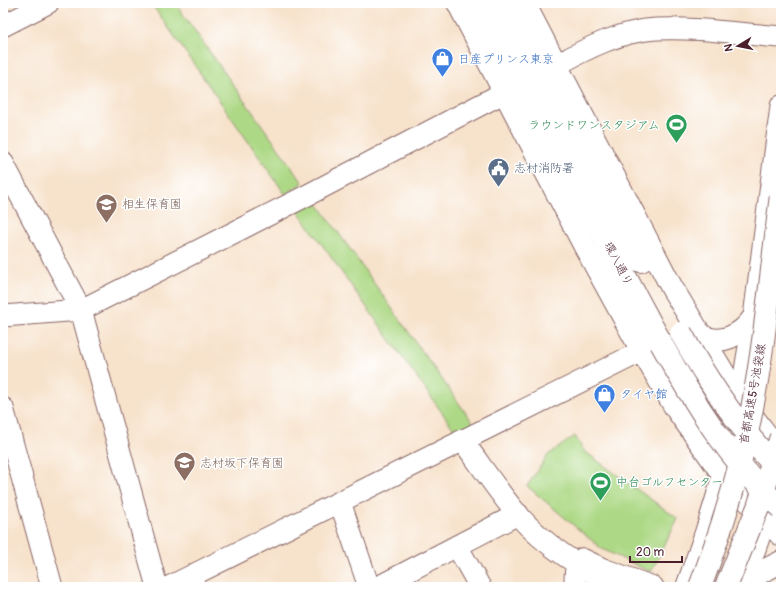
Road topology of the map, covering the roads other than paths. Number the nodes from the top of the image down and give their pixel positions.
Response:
1 (48, 3) edge
2 (458, 3) edge
3 (479, 3) edge
4 (503, 3) edge
5 (524, 3) edge
6 (3, 26) edge
7 (781, 37) edge
8 (556, 65) junction
9 (505, 92) junction
10 (781, 106) edge
11 (3, 163) edge
12 (781, 195) edge
13 (81, 310) junction
14 (3, 316) edge
15 (754, 317) junction
16 (700, 335) junction
17 (642, 352) junction
18 (740, 400) junction
19 (3, 408) edge
20 (781, 437) edge
21 (462, 440) junction
22 (781, 454) edge
23 (781, 474) edge
24 (724, 476) junction
25 (340, 502) junction
26 (518, 514) junction
27 (776, 521) edge
28 (457, 546) junction
29 (781, 562) edge
30 (578, 563) junction
31 (52, 587) edge
32 (157, 587) edge
33 (169, 587) edge
34 (369, 587) edge
35 (378, 587) edge
36 (480, 587) edge
37 (575, 587) edge
38 (622, 587) edge
39 (653, 587) edge
40 (687, 587) edge
41 (700, 587) edge
42 (726, 587) edge
43 (741, 587) edge
44 (744, 587) edge

1 - 6 street
2 - 9 main road
3 - 27 main road, 環八通り, bridge
4 - 23 main road, 環八通り, bridge
5 - 8 main road
7 - 8 street
8 - 16 main road
9 - 13 street
9 - 17 main road
10 - 15 street
11 - 13 street
12 - 41 main road, 首都高速5号池袋線, bridge
13 - 14 street
13 - 32 street
15 - 16 main road
15 - 18 street
16 - 18 main road
17 - 21 street
17 - 24 main road
18 - 22 main road
18 - 24 main road
19 - 31 street
20 - 42 main road, bridge
21 - 25 street
21 - 26 street
23 - 27 main road
24 - 27 main road
24 - 40 main road
25 - 33 street
25 - 34 street
26 - 28 street
26 - 30 street
27 - 43 main road
28 - 35 street
28 - 36 street
29 - 44 main road
30 - 37 street
30 - 38 street
30 - 39 street

